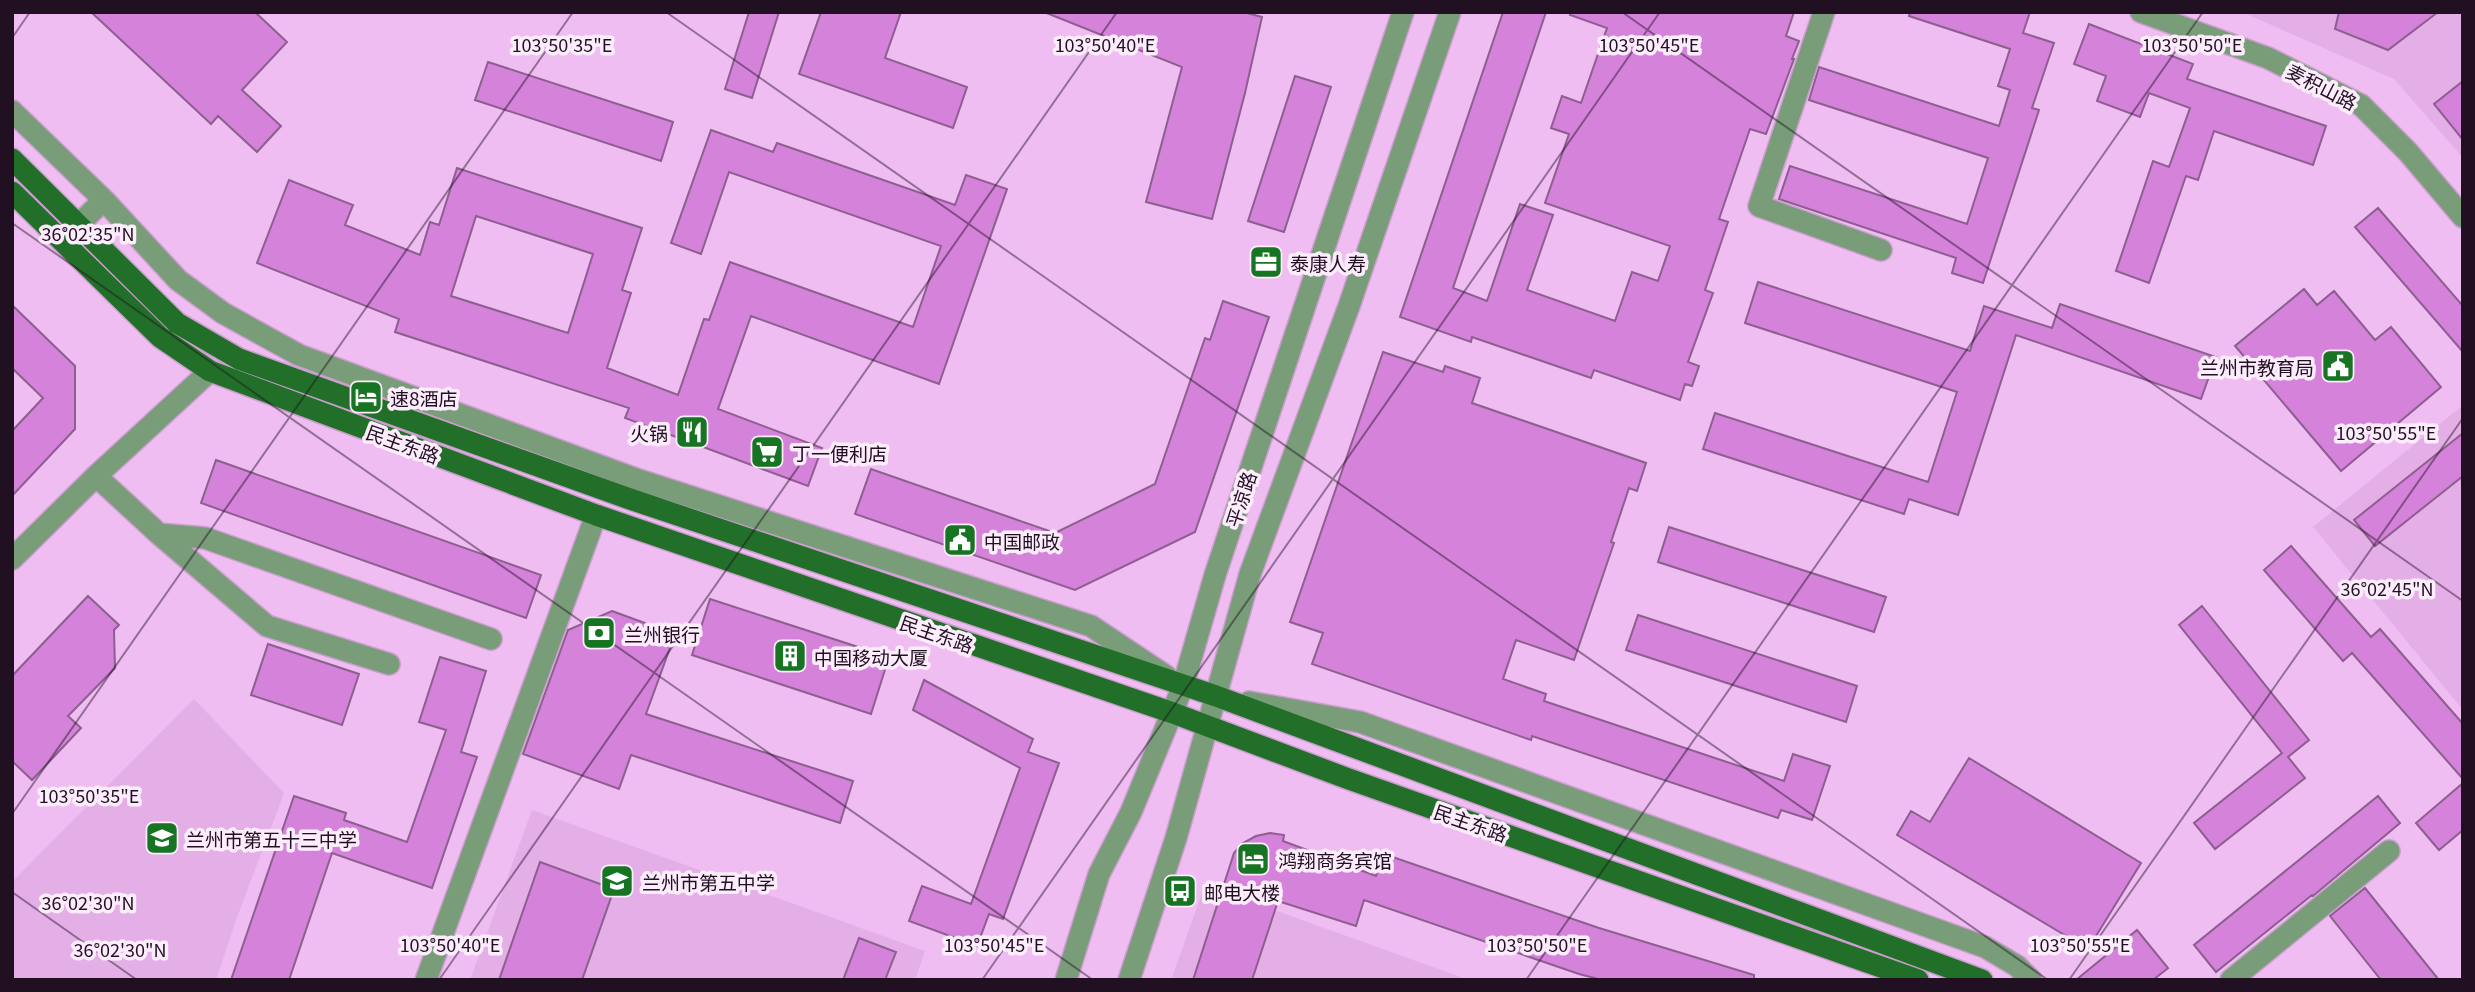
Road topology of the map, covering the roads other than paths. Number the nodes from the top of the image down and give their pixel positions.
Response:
1 (1403, 12) edge
2 (1450, 12) edge
3 (1824, 12) edge
4 (2141, 12) edge
5 (12, 111) edge
6 (12, 159) edge
7 (12, 192) edge
8 (104, 200) junction
9 (2463, 217) edge
10 (79, 224) junction
11 (1881, 250) dead end
12 (210, 371) junction
13 (96, 476) junction
14 (596, 515) junction
15 (159, 534) junction
16 (12, 559) edge
17 (491, 639) dead end
18 (389, 664) dead end
19 (1183, 686) junction
20 (1216, 696) junction
21 (1173, 713) junction
22 (1208, 726) junction
23 (2389, 851) dead end
24 (426, 980) edge
25 (1066, 980) edge
26 (1129, 980) edge
27 (1918, 980) edge
28 (1982, 980) edge
29 (2031, 980) edge
30 (2231, 980) edge

1 - 19 street, 平凉路
2 - 20 street, 平凉路
3 - 11 street
4 - 9 street, 麦积山路
5 - 8 street, 民主东路
6 - 10 main road, 民主东路
7 - 12 main road, 民主东路
8 - 10 street
8 - 19 street, 民主东路
10 - 19 main road, 民主东路
12 - 13 street
12 - 14 main road, 民主东路
13 - 15 street
13 - 16 street
14 - 21 main road, 民主东路
14 - 24 street
15 - 17 street
15 - 18 street
19 - 20 main road, 民主东路
19 - 21 street, 平凉路
20 - 22 street, 平凉路
20 - 28 main road, 民主东路
20 - 29 street, 民主东路
21 - 22 main road, 民主东路
21 - 25 street, 平凉路
22 - 26 street, 平凉路
22 - 27 main road, 民主东路
23 - 30 street

